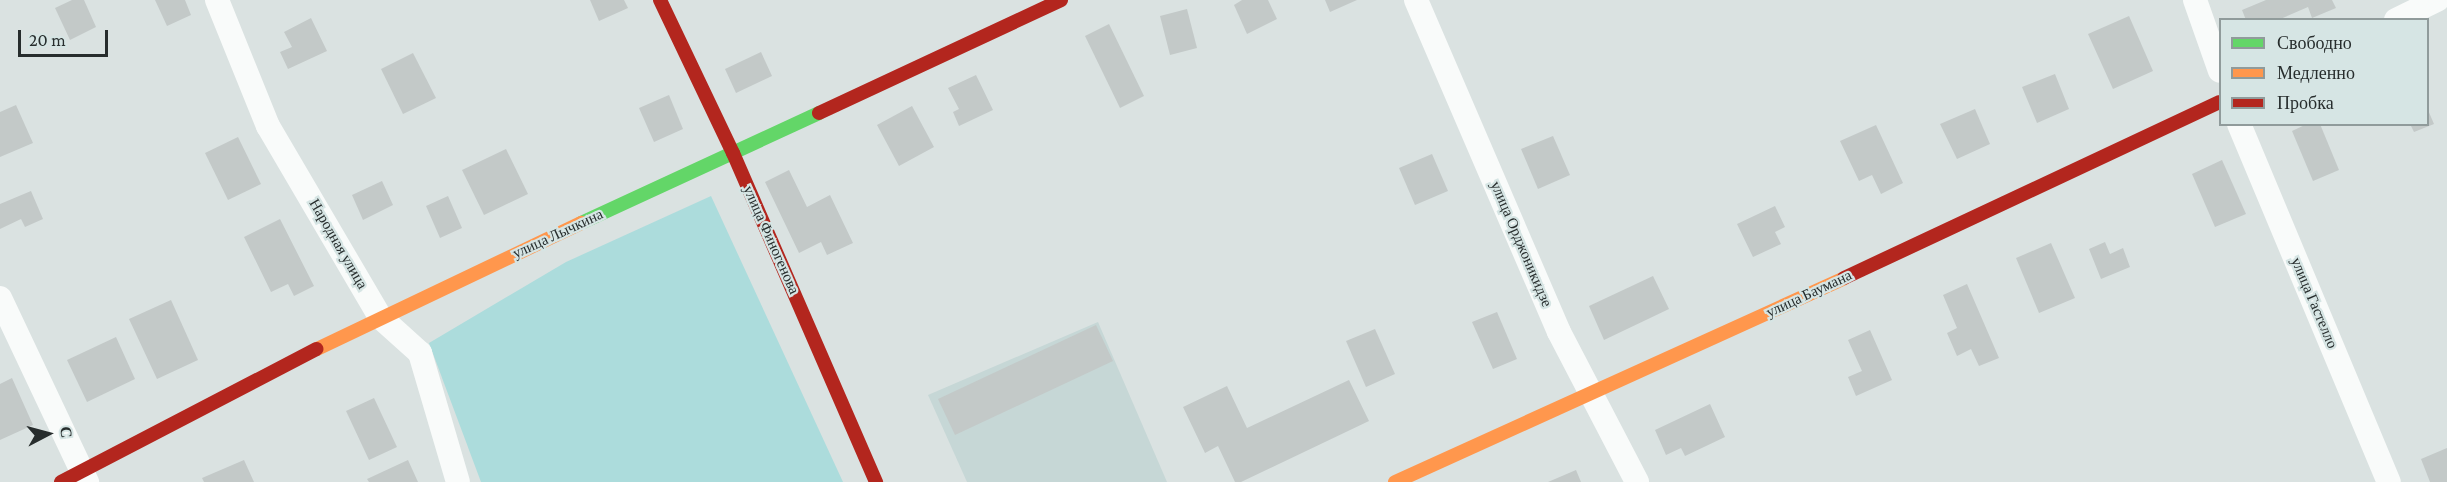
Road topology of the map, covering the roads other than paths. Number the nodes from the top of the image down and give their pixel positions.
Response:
1 (217, 0) edge
2 (660, 0) edge
3 (1061, 0) edge
4 (1416, 0) edge
5 (2195, 0) edge
6 (2437, 0) edge
7 (2400, 18) edge
8 (2219, 68) edge
9 (2219, 102) edge
10 (2241, 126) edge
11 (733, 153) junction
12 (0, 298) edge
13 (380, 317) junction
14 (1591, 396) junction
15 (77, 479) edge
16 (458, 482) edge
17 (876, 482) edge
18 (1395, 482) edge
19 (1637, 482) edge
20 (2389, 482) edge

1 - 13 street, Народная улица
2 - 11 street, улица Финогенова
3 - 11 street, улица Лычкина
4 - 14 street, улица Орджоникидзе
5 - 8 street
6 - 7 street
9 - 14 street, улица Баумана
10 - 20 street, улица Гастелло
11 - 13 street, улица Лычкина
11 - 17 street, улица Финогенова
12 - 15 street
13 - 15 street, улица Лычкина
13 - 16 street, Народная улица
14 - 18 street, улица Баумана
14 - 19 street, улица Орджоникидзе

